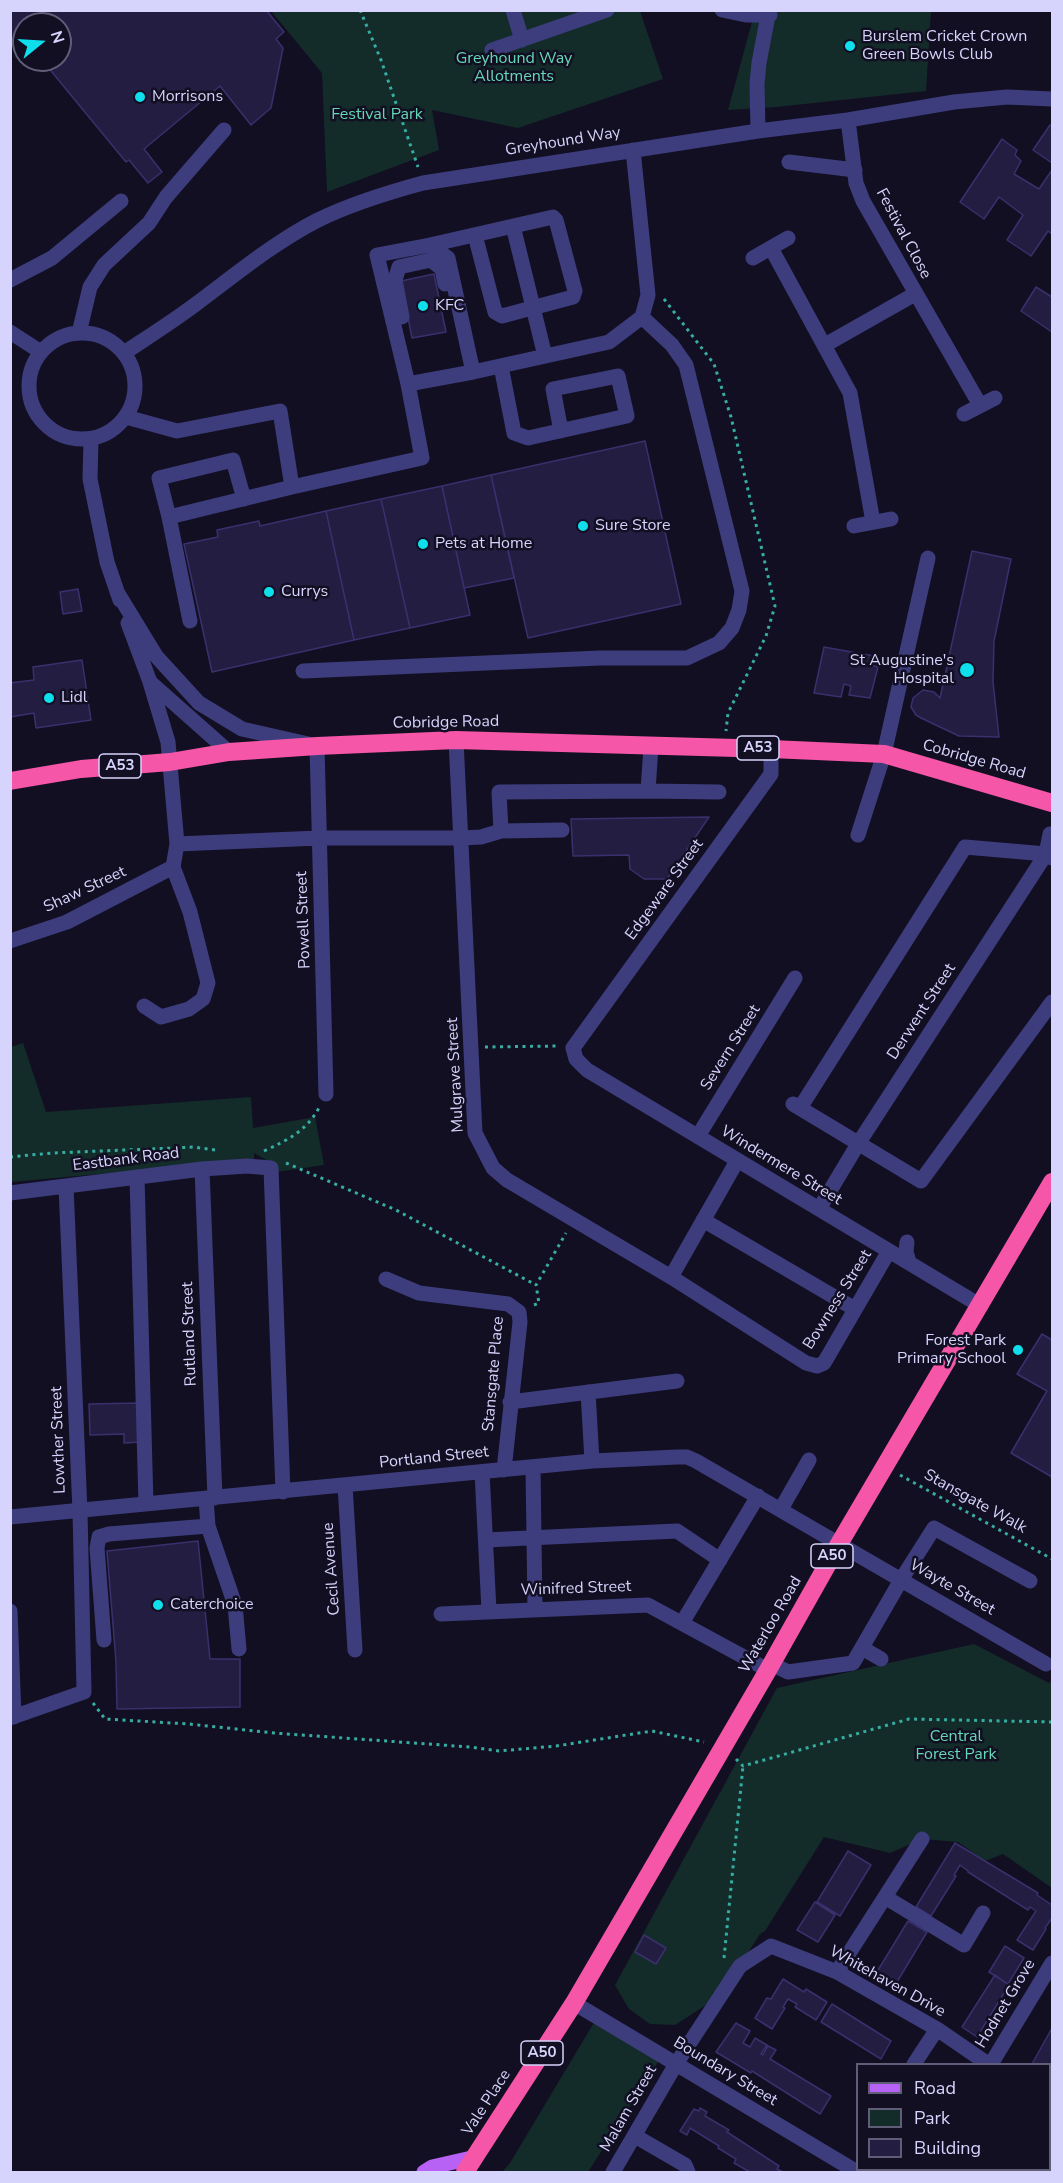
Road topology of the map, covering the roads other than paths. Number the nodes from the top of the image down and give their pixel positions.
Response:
1 (513, 10) edge
2 (607, 10) edge
3 (722, 10) edge
4 (769, 13) edge
5 (522, 40) junction
6 (492, 50) dead end
7 (1053, 99) edge
8 (848, 120) junction
9 (224, 130) dead end
10 (758, 131) junction
11 (633, 150) junction
12 (789, 162) dead end
13 (855, 170) junction
14 (121, 201) dead end
15 (513, 226) junction
16 (475, 235) junction
17 (788, 238) dead end
18 (430, 245) junction
19 (771, 248) junction
20 (753, 258) dead end
21 (10, 280) edge
22 (915, 294) junction
23 (534, 308) junction
24 (458, 311) junction
25 (642, 317) junction
26 (10, 332) edge
27 (79, 333) junction
28 (825, 345) junction
29 (400, 349) junction
30 (41, 352) junction
31 (124, 353) junction
32 (545, 356) junction
33 (501, 366) junction
34 (473, 372) junction
35 (408, 384) junction
36 (995, 398) dead end
37 (980, 405) junction
38 (964, 414) dead end
39 (126, 417) junction
40 (561, 431) junction
41 (91, 439) junction
42 (292, 487) junction
43 (244, 499) junction
44 (169, 517) junction
45 (891, 519) dead end
46 (873, 522) junction
47 (855, 526) dead end
48 (928, 558) dead end
49 (117, 592) junction
50 (190, 621) dead end
51 (303, 670) dead end
52 (150, 682) junction
53 (456, 740) junction
54 (317, 746) junction
55 (651, 746) junction
56 (771, 749) junction
57 (229, 752) junction
58 (884, 754) junction
59 (170, 762) junction
60 (10, 781) edge
61 (648, 792) junction
62 (719, 792) dead end
63 (1053, 803) edge
64 (562, 830) dead end
65 (501, 831) junction
66 (1050, 834) dead end
67 (858, 835) dead end
68 (319, 838) junction
69 (461, 838) junction
70 (177, 844) junction
71 (1049, 856) edge
72 (173, 867) junction
73 (10, 940) edge
74 (795, 978) dead end
75 (1053, 1002) edge
76 (144, 1006) dead end
77 (573, 1048) joint
78 (326, 1094) road end
79 (698, 1136) junction
80 (858, 1144) junction
81 (737, 1161) junction
82 (202, 1169) junction
83 (137, 1177) junction
84 (1053, 1182) edge
85 (66, 1186) junction
86 (10, 1193) edge
87 (819, 1209) junction
88 (703, 1220) junction
89 (907, 1242) dead end
90 (889, 1251) junction
91 (909, 1262) junction
92 (671, 1277) junction
93 (386, 1279) dead end
94 (981, 1306) junction
95 (855, 1309) junction
96 (817, 1366) joint
97 (677, 1380) dead end
98 (588, 1392) junction
99 (510, 1402) junction
100 (809, 1460) dead end
101 (592, 1461) junction
102 (533, 1467) junction
103 (504, 1470) junction
104 (482, 1472) junction
105 (345, 1485) junction
106 (283, 1492) junction
107 (758, 1496) junction
108 (210, 1498) junction
109 (146, 1504) junction
110 (781, 1509) junction
111 (80, 1510) junction
112 (10, 1517) edge
113 (208, 1526) junction
114 (534, 1538) junction
115 (486, 1540) junction
116 (839, 1544) junction
117 (720, 1560) junction
118 (901, 1580) junction
119 (1030, 1581) dead end
120 (536, 1609) junction
121 (10, 1611) edge
122 (489, 1611) junction
123 (441, 1614) dead end
124 (682, 1623) junction
125 (104, 1640) dead end
126 (862, 1648) junction
127 (239, 1649) dead end
128 (355, 1650) dead end
129 (881, 1659) dead end
130 (1046, 1664) dead end
131 (770, 1667) junction
132 (12, 1717) edge
133 (922, 1839) dead end
134 (885, 1897) junction
135 (983, 1914) dead end
136 (615, 1932) joint
137 (1053, 1963) edge
138 (837, 1972) junction
139 (574, 2003) junction
140 (937, 2029) junction
141 (916, 2063) edge
142 (988, 2063) edge
143 (990, 2063) edge
144 (676, 2064) junction
145 (635, 2136) junction
146 (476, 2157) junction
147 (856, 2167) edge
148 (424, 2172) edge
149 (465, 2172) edge
150 (613, 2172) edge
151 (688, 2172) edge

1 - 5 street
2 - 5 street
3 - 4 street
4 - 10 street
5 - 6 street
7 - 8 street, Greyhound Way
8 - 10 street, Greyhound Way
8 - 13 street, Festival Close
9 - 27 street
10 - 11 street, Greyhound Way
11 - 25 street
11 - 31 street, Greyhound Way
12 - 13 street
13 - 22 street, Festival Close
14 - 21 street
15 - 16 street
15 - 23 street
15 - 23 street
16 - 18 street
16 - 23 street
17 - 19 street
18 - 24 street
18 - 29 street
19 - 20 street
19 - 28 street
22 - 28 street, Festival Close
22 - 37 street, Festival Close
23 - 32 street
24 - 29 street
24 - 34 street
25 - 32 street
25 - 51 street
26 - 30 street
27 - 30 street
27 - 31 street
28 - 46 street
29 - 35 street
30 - 41 street
31 - 39 street
32 - 33 street
33 - 34 street
33 - 40 street
34 - 35 street
35 - 42 street
36 - 37 street
37 - 38 street
39 - 41 street
39 - 42 street
40 - 40 street
41 - 49 street
42 - 43 street
43 - 44 street
43 - 44 street
44 - 50 street
45 - 46 street
46 - 47 street
48 - 58 street
49 - 52 street
49 - 54 street
52 - 57 street
52 - 59 street
53 - 54 highway, Cobridge Road / A53
53 - 55 highway, Cobridge Road / A53
53 - 69 street, Mulgrave Street
54 - 57 highway, Cobridge Road / A53
54 - 68 street, Powell Street
55 - 56 highway, Cobridge Road / A53
55 - 61 street
56 - 58 highway, Cobridge Road / A53
56 - 77 street, Edgeware Street
57 - 59 highway, Cobridge Road / A53
58 - 63 highway, Cobridge Road / A53
58 - 67 street
59 - 60 highway, Cobridge Road / A53
59 - 70 street
61 - 62 street
61 - 65 street
64 - 65 street
65 - 69 street
66 - 71 street, Derwent Street
68 - 69 street
68 - 70 street
68 - 78 street, Powell Street
69 - 92 street, Mulgrave Street
70 - 72 street
71 - 80 street, Derwent Street
71 - 80 street
72 - 73 street, Shaw Street
72 - 76 street
74 - 79 street, Severn Street
75 - 80 street
77 - 79 street, Windermere Street
79 - 81 street, Windermere Street
80 - 87 street, Derwent Street
81 - 87 street, Windermere Street
81 - 88 street
82 - 83 street, Eastbank Road
82 - 106 street, Eastbank Road
82 - 108 street, Rutland Street
83 - 85 street, Eastbank Road
83 - 109 street
84 - 94 highway, Waterloo Road / A50
85 - 86 street, Eastbank Road
85 - 111 street, Lowther Street
87 - 90 street, Windermere Street
88 - 92 street
88 - 95 street
89 - 91 street
90 - 91 street, Windermere Street
90 - 95 street, Bowness Street
91 - 94 street, Windermere Street
92 - 96 street, Mulgrave Street
93 - 99 street, Stansgate Place
94 - 116 highway, Waterloo Road / A50
95 - 96 street, Bowness Street
97 - 98 street
98 - 99 street
98 - 101 street
99 - 103 street, Stansgate Place
100 - 110 street
101 - 102 street, Portland Street
101 - 107 street, Portland Street
102 - 103 street, Portland Street
102 - 114 street
103 - 104 street, Portland Street
104 - 105 street, Portland Street
104 - 115 street
105 - 106 street, Portland Street
105 - 128 street, Cecil Avenue
106 - 108 street, Portland Street
107 - 110 street, Portland Street
107 - 117 street
108 - 109 street, Portland Street
108 - 113 street, Rutland Street
109 - 111 street, Portland Street
110 - 116 street, Portland Street
111 - 112 street, Portland Street
111 - 132 street, Lowther Street
113 - 125 street
113 - 127 street, Rutland Street
114 - 115 street
114 - 117 street
114 - 120 street
115 - 122 street
116 - 118 street, Wayte Street
116 - 131 highway, Waterloo Road / A50
117 - 124 street
118 - 119 street
118 - 126 street
118 - 130 street, Wayte Street
120 - 122 street, Winifred Street
120 - 124 street, Winifred Street
121 - 132 street
122 - 123 street, Winifred Street
124 - 131 street, Winifred Street
126 - 129 street
126 - 131 street, Winifred Street
131 - 136 highway, Waterloo Road / A50
133 - 134 street
134 - 135 street
134 - 138 street
136 - 139 highway, Vale Place / A50
137 - 143 street, Hodnet Grove
138 - 140 street, Whitehaven Drive
138 - 144 street, Whitehaven Drive
139 - 144 street, Boundary Street
139 - 146 highway, Vale Place / A50
140 - 141 street
140 - 142 street, Whitehaven Drive
144 - 145 street, Malam Street
144 - 147 street, Boundary Street
145 - 150 street, Malam Street
145 - 151 street
146 - 148 main road
146 - 149 highway, Vale Place / A50

